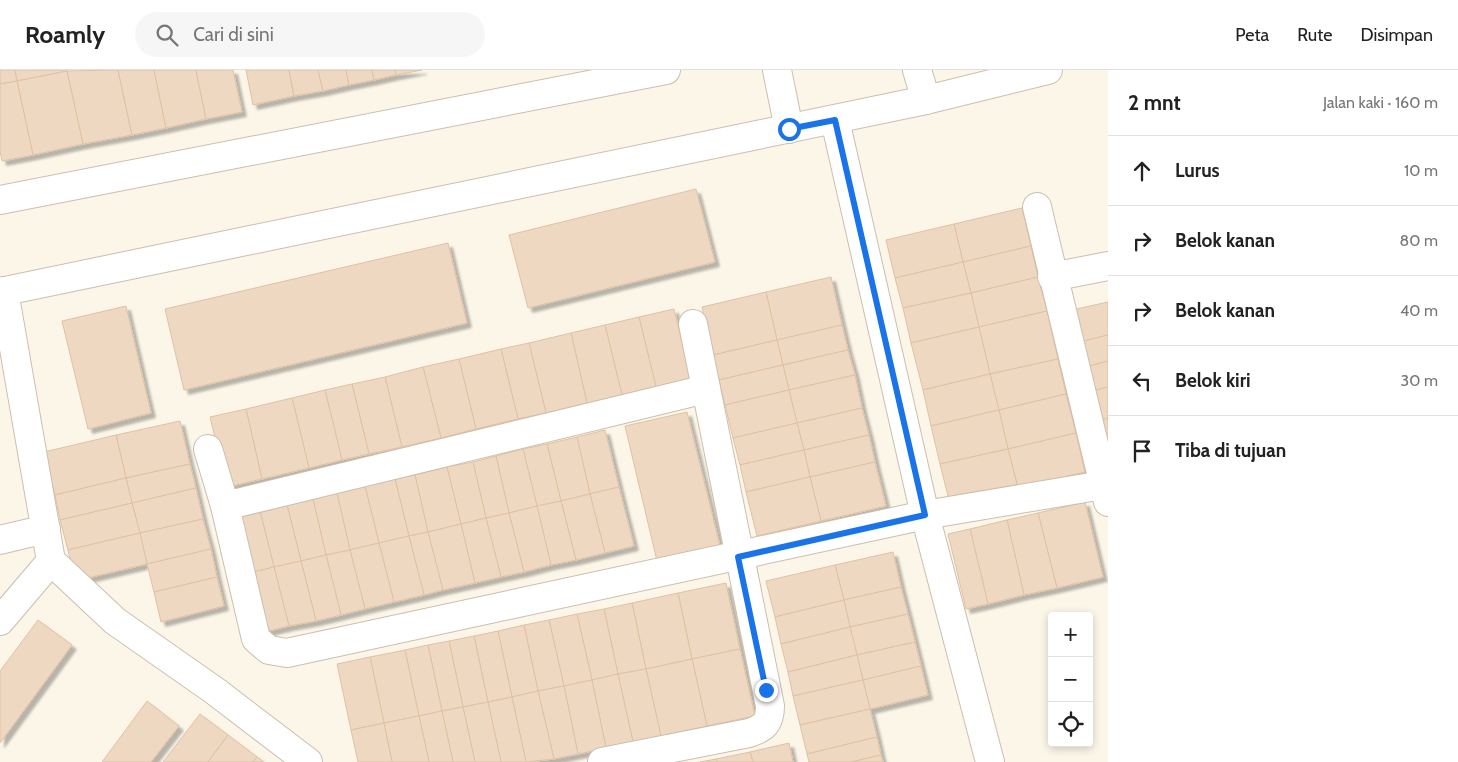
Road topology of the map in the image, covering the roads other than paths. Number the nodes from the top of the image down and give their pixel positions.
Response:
1 (666, 70) edge
2 (777, 70) edge
3 (918, 70) edge
4 (1048, 70) edge
5 (926, 100) junction
6 (835, 120) junction
7 (789, 129) junction
8 (0, 200) edge
9 (1036, 207) dead end
10 (1108, 266) edge
11 (1052, 277) junction
12 (2, 291) edge
13 (693, 324) dead end
14 (706, 389) junction
15 (208, 449) dead end
16 (1105, 494) edge
17 (225, 506) junction
18 (925, 515) junction
19 (46, 529) junction
20 (0, 540) edge
21 (738, 557) junction
22 (50, 561) junction
23 (0, 621) edge
24 (308, 762) edge
25 (602, 762) edge
26 (990, 762) edge

1 - 8 street
2 - 7 street
3 - 5 street
4 - 5 street
5 - 6 street
6 - 7 street
6 - 18 street
7 - 12 street
9 - 11 street
10 - 11 street
11 - 16 street
12 - 19 street
13 - 14 street
14 - 17 street
14 - 21 street
15 - 17 street
16 - 18 street
17 - 21 street
18 - 21 street
18 - 26 street
19 - 20 street
19 - 22 street
21 - 25 street
22 - 23 street
22 - 24 street

